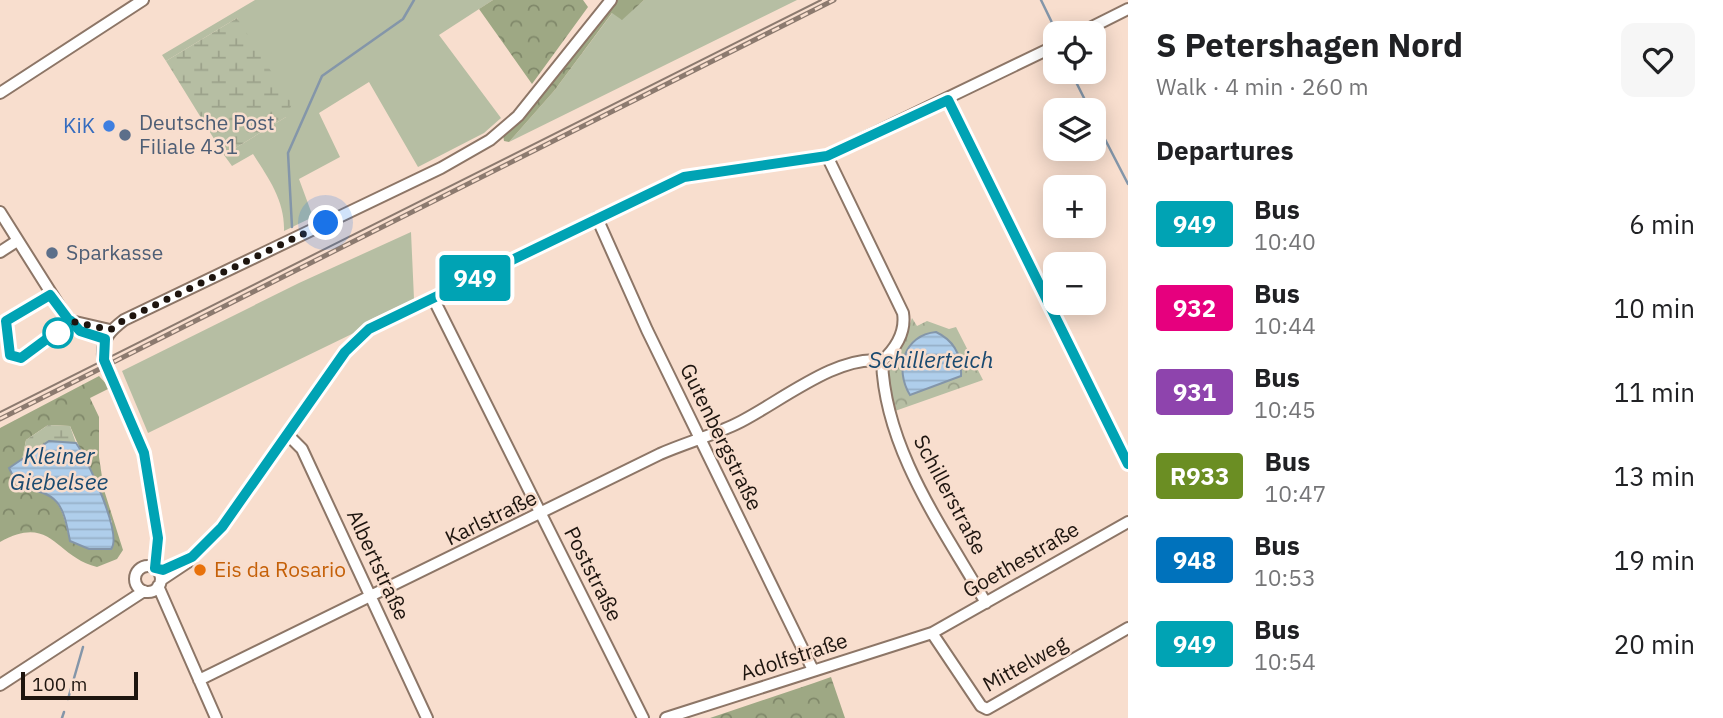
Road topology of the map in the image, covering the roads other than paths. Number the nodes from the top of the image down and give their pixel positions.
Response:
1 (143, 0) edge
2 (610, 1) edge
3 (1128, 9) edge
4 (1104, 21) edge
5 (1043, 52) edge
6 (0, 93) edge
7 (948, 100) junction
8 (827, 156) junction
9 (0, 212) edge
10 (597, 219) junction
11 (17, 241) junction
12 (0, 252) edge
13 (433, 298) junction
14 (108, 335) junction
15 (881, 361) junction
16 (287, 434) junction
17 (702, 438) junction
18 (1128, 464) edge
19 (542, 514) junction
20 (1128, 522) edge
21 (153, 579) junction
22 (135, 581) junction
23 (372, 597) junction
24 (986, 603) junction
25 (116, 610) junction
26 (1128, 628) edge
27 (933, 632) junction
28 (813, 670) junction
29 (199, 680) junction
30 (0, 685) edge
31 (216, 718) edge
32 (427, 718) edge
33 (643, 718) edge
34 (666, 718) edge

1 - 6 street
2 - 14 street
3 - 4 street
5 - 7 street
7 - 8 street
7 - 18 street
8 - 10 street
8 - 15 street
9 - 11 street
10 - 13 street
10 - 17 street, Gutenbergstraße
11 - 12 street
11 - 14 street
13 - 16 street
13 - 19 street, Poststraße
14 - 21 street
15 - 17 street, Karlstraße
15 - 24 street, Schillerstraße
16 - 21 street
16 - 23 street, Albertstraße
17 - 19 street, Karlstraße
17 - 28 street, Gutenbergstraße
19 - 23 street, Karlstraße
19 - 33 street, Poststraße
20 - 24 street, Goethestraße
21 - 22 street
21 - 22 street
21 - 25 street
21 - 29 street
22 - 25 street
23 - 29 street, Karlstraße
23 - 32 street, Albertstraße
24 - 27 street, Goethestraße
25 - 30 street
26 - 27 street, Mittelweg
27 - 28 street, Adolfstraße
28 - 34 street, Adolfstraße
29 - 31 street

